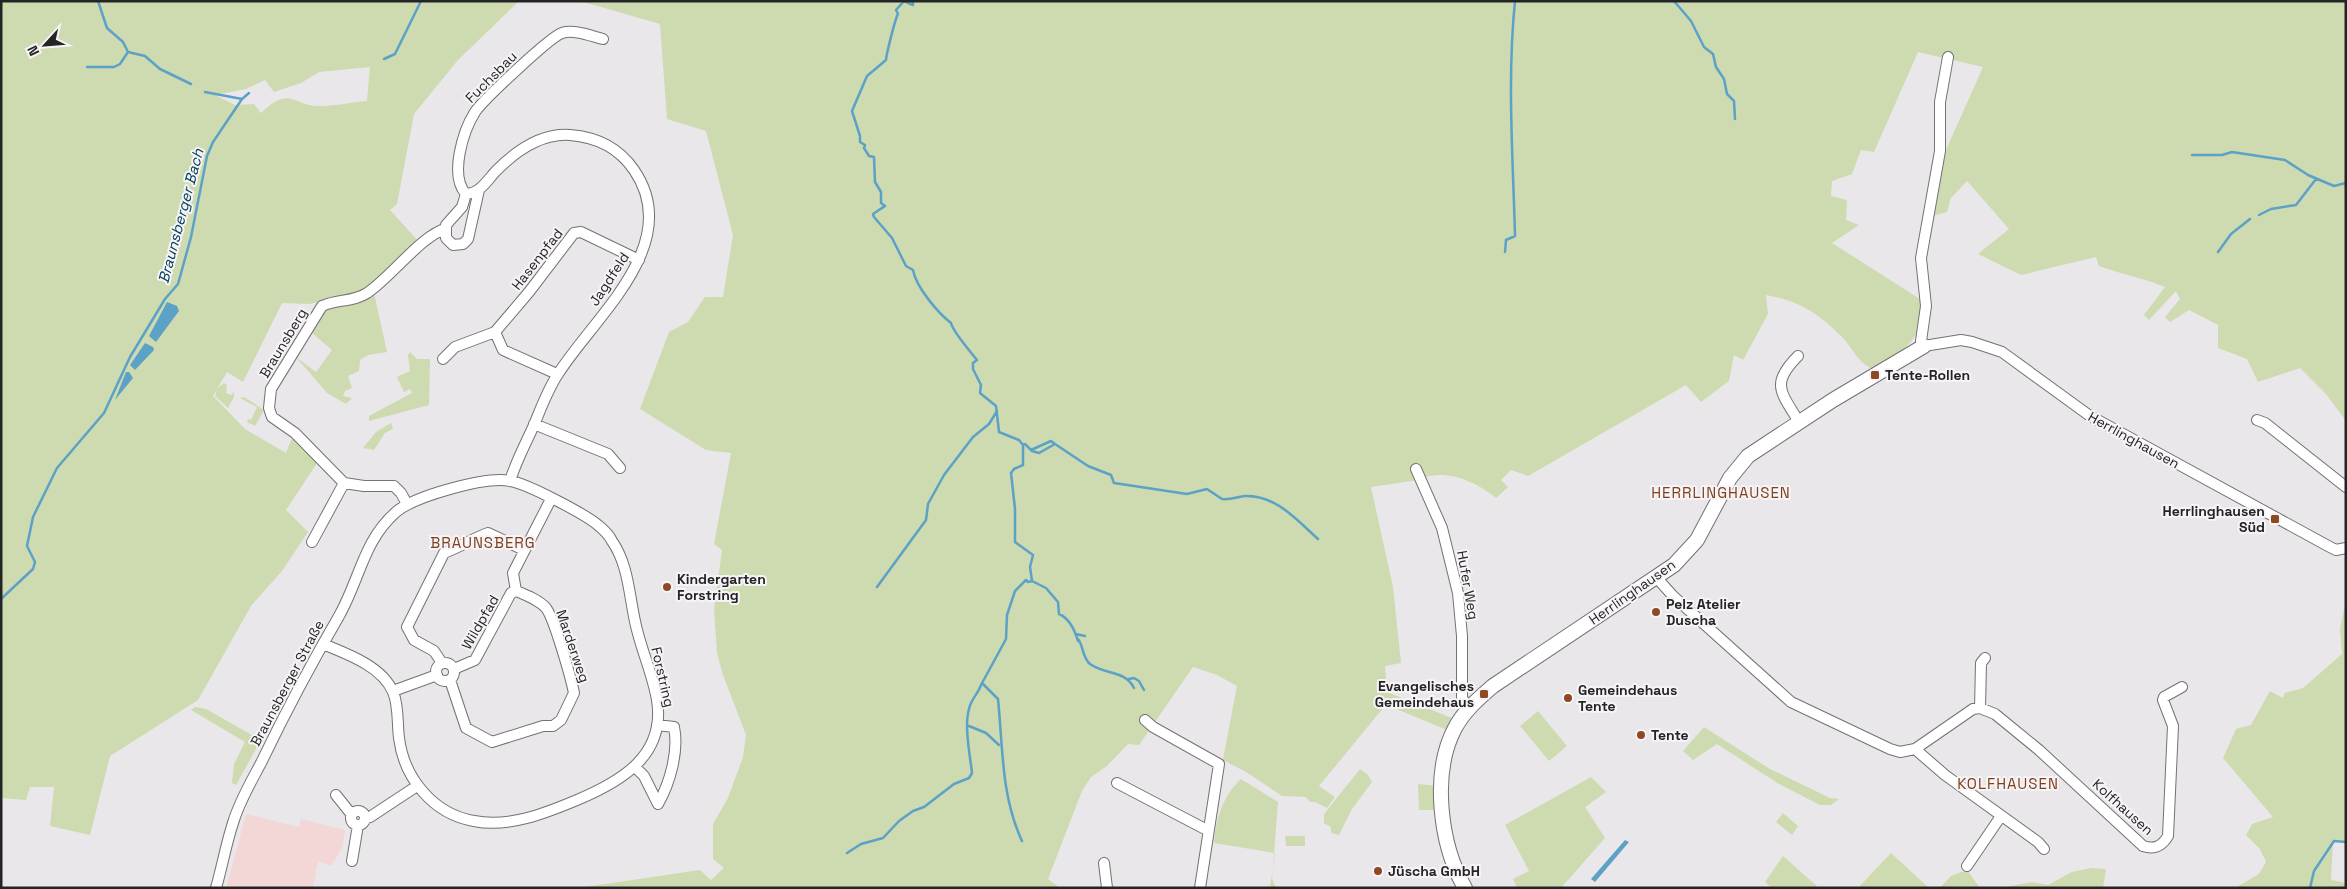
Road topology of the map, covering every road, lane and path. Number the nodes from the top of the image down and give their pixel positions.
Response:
1 (603, 39) dead end
2 (1948, 57) dead end
3 (479, 190) junction
4 (466, 194) junction
5 (446, 229) junction
6 (639, 260) junction
7 (495, 332) junction
8 (1924, 346) junction
9 (1798, 356) dead end
10 (443, 359) dead end
11 (557, 374) junction
12 (2257, 420) dead end
13 (1800, 422) junction
14 (534, 424) junction
15 (620, 468) dead end
16 (1416, 469) dead end
17 (510, 481) junction
18 (344, 483) junction
19 (2346, 487) edge
20 (551, 499) junction
21 (407, 504) junction
22 (312, 542) dead end
23 (2346, 548) edge
24 (524, 550) junction
25 (1656, 577) junction
26 (516, 590) junction
27 (323, 644) junction
28 (1985, 658) dead end
29 (442, 663) junction
30 (454, 669) junction
31 (437, 675) junction
32 (450, 680) junction
33 (2182, 687) dead end
34 (393, 690) junction
35 (1980, 708) junction
36 (1467, 710) junction
37 (1145, 720) dead end
38 (657, 725) junction
39 (1915, 750) junction
40 (635, 767) junction
41 (1117, 784) dead end
42 (417, 786) junction
43 (336, 795) dead end
44 (2001, 816) junction
45 (362, 822) junction
46 (1207, 830) junction
47 (2044, 849) dead end
48 (352, 860) dead end
49 (1104, 863) dead end
50 (1967, 866) dead end
51 (216, 888) edge
52 (1107, 888) edge
53 (1200, 888) edge
54 (1465, 888) edge

1 - 4 street, Fuchsbau
2 - 8 street
3 - 4 street, Jagdfeld
3 - 5 street, Jagdfeld
3 - 6 street, Jagdfeld
4 - 5 street
5 - 18 street, Braunsberg
6 - 7 street, Hasenpfad
6 - 11 street, Jagdfeld
7 - 10 street, Hasenpfad
7 - 11 street
8 - 13 street, Herrlinghausen
8 - 23 street, Herrlinghausen
9 - 13 street
11 - 14 street, Jagdfeld
12 - 19 street
13 - 25 street, Herrlinghausen
14 - 15 street
14 - 17 street, Jagdfeld
16 - 36 street, Hufer Weg
17 - 20 street, Forstring
17 - 21 street, Forstring
18 - 21 street
18 - 22 street
20 - 24 street, Wildpfad
20 - 38 street, Forstring
21 - 27 street, Braunsberger Straße
24 - 26 street, Wildpfad
24 - 29 street
25 - 36 street, Herrlinghausen
25 - 39 street
26 - 30 street, Wildpfad
26 - 32 street, Marderweg
27 - 34 street
27 - 51 street, Braunsberger Straße
28 - 35 street
29 - 30 street
29 - 31 street
30 - 32 street
31 - 32 street
31 - 34 street
33 - 35 street, Kolfhausen
34 - 42 street, Forstring
35 - 39 street
36 - 54 street, Herrlinghausen
37 - 46 street
38 - 40 street, Forstring
38 - 40 street
39 - 44 street
40 - 42 street, Forstring
41 - 46 street
42 - 45 street
43 - 45 street
44 - 47 street
44 - 50 street
45 - 48 street
46 - 53 street
49 - 52 street

